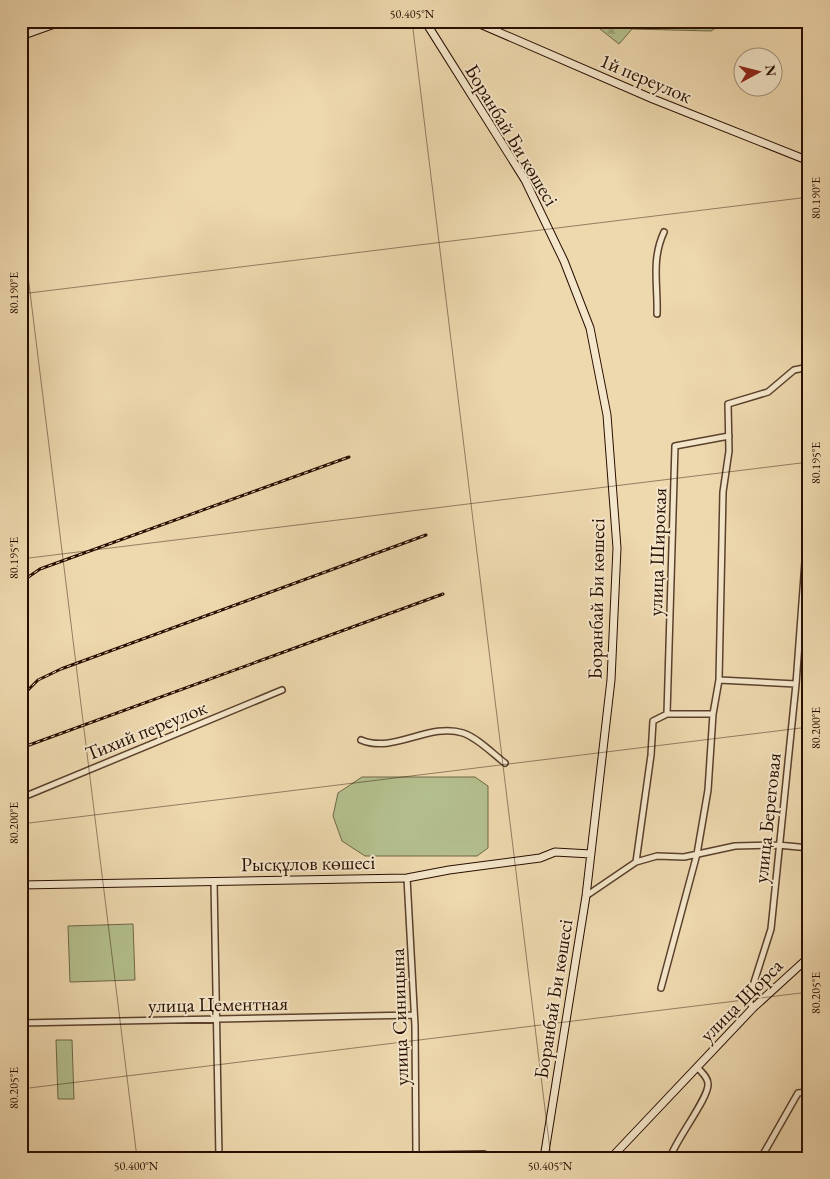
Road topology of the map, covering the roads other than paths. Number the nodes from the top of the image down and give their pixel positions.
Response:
1 (39, 21) edge
2 (63, 21) edge
3 (425, 21) edge
4 (472, 21) edge
5 (21, 28) edge
6 (21, 36) edge
7 (809, 161) edge
8 (664, 232) dead end
9 (657, 314) dead end
10 (809, 367) edge
11 (729, 436) junction
12 (809, 508) edge
13 (719, 680) junction
14 (796, 684) junction
15 (282, 690) dead end
16 (667, 714) junction
17 (713, 714) junction
18 (361, 740) dead end
19 (505, 762) dead end
20 (21, 798) edge
21 (778, 845) junction
22 (809, 848) edge
23 (591, 854) junction
24 (697, 854) junction
25 (636, 862) junction
26 (407, 878) junction
27 (214, 881) junction
28 (21, 885) edge
29 (586, 896) junction
30 (809, 957) edge
31 (661, 988) dead end
32 (753, 1008) junction
33 (414, 1015) junction
34 (216, 1020) junction
35 (21, 1023) edge
36 (698, 1068) junction
37 (809, 1092) edge
38 (484, 1154) dead end
39 (416, 1155) junction
40 (219, 1157) edge
41 (212, 1158) edge
42 (544, 1158) edge
43 (611, 1158) edge
44 (670, 1158) edge
45 (761, 1158) edge

1 - 5 main road
2 - 6 main road
3 - 23 main road, Боранбай Би көшесі
4 - 7 main road, 1й переулок
8 - 9 street
10 - 11 street
11 - 13 street
11 - 16 street, улица Широкая
12 - 14 street, улица Береговая
13 - 14 street
13 - 17 street
14 - 21 street, улица Береговая
15 - 20 street, Тихий переулок
16 - 17 street
16 - 25 street
17 - 24 street
18 - 19 street
21 - 22 street
21 - 24 street
21 - 32 street, улица Береговая
23 - 26 main road, Рысқұлов көшесі
23 - 29 main road, Боранбай Би көшесі
24 - 25 street
24 - 31 street
25 - 29 street
26 - 27 main road, Рысқұлов көшесі
26 - 33 street, улица Синицына
27 - 28 main road, Рысқұлов көшесі
27 - 34 street
29 - 42 main road, Боранбай Би көшесі
30 - 32 main road, улица Щорса
32 - 36 main road, улица Щорса
33 - 34 street, улица Цементная
33 - 39 street, улица Синицына
34 - 35 street, улица Цементная
34 - 40 street
36 - 43 main road, улица Щорса
36 - 44 street, улица Щорса
37 - 45 street
38 - 39 street
39 - 40 street
40 - 41 street

